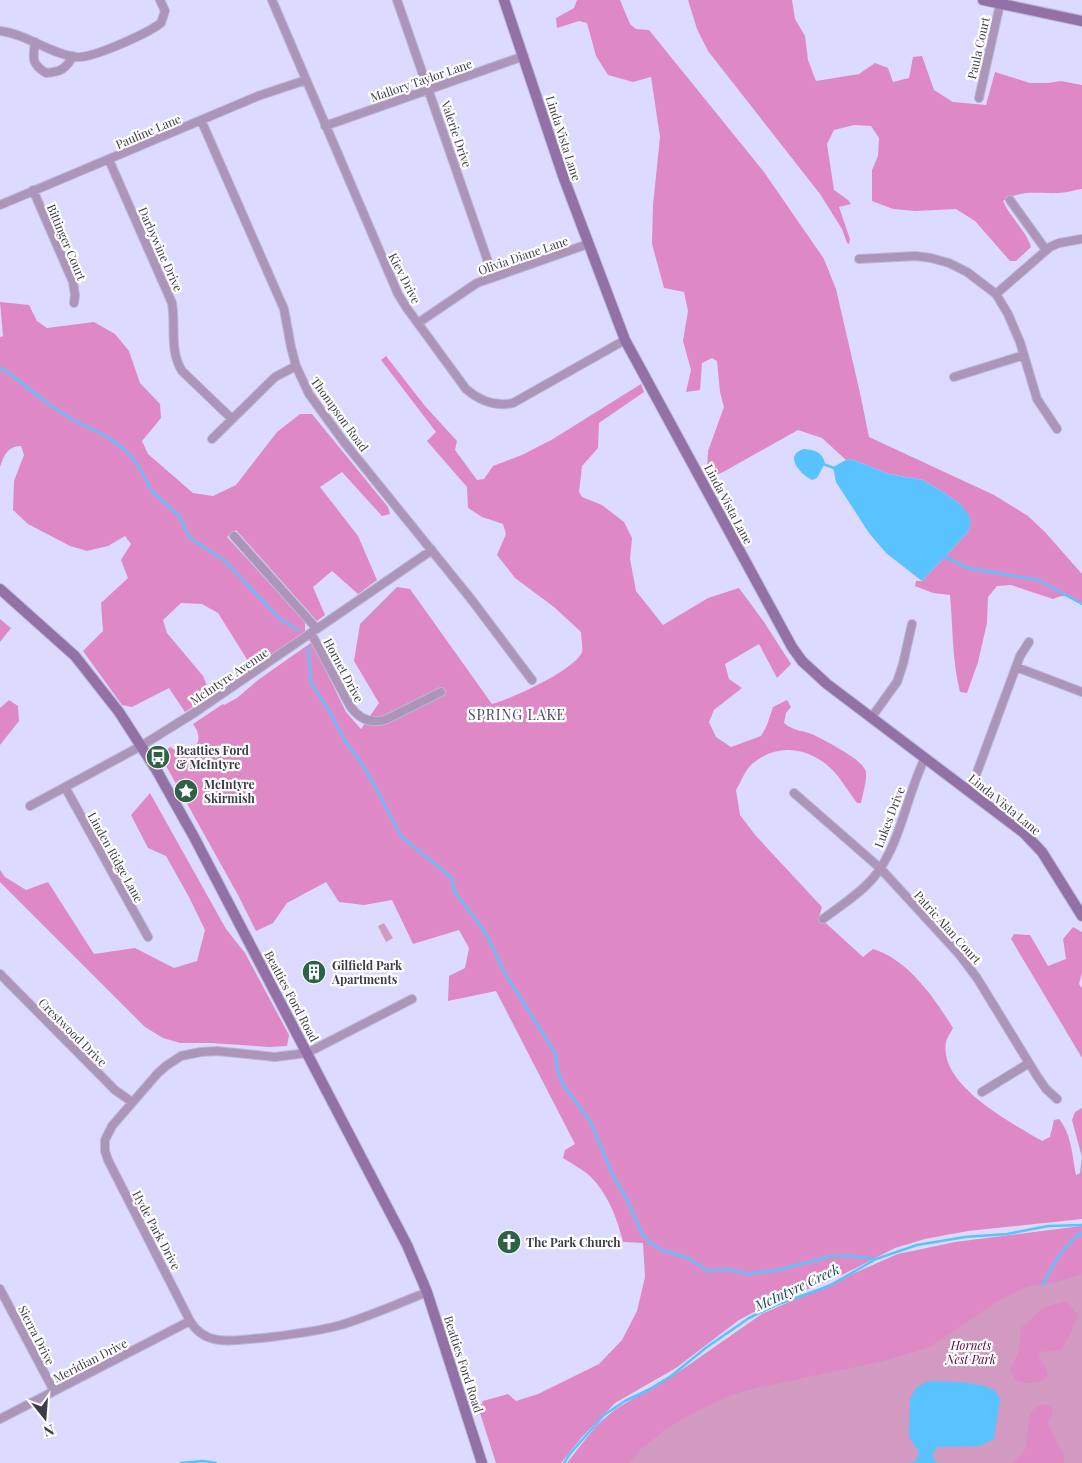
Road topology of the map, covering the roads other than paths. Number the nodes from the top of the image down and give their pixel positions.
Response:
1 (160, 0) edge
2 (272, 0) edge
3 (397, 0) edge
4 (504, 0) edge
5 (983, 0) edge
6 (1000, 4) junction
7 (1082, 21) edge
8 (0, 31) edge
9 (35, 42) junction
10 (73, 56) junction
11 (524, 56) junction
12 (306, 80) junction
13 (429, 89) junction
14 (979, 98) dead end
15 (201, 120) junction
16 (325, 126) junction
17 (109, 160) junction
18 (33, 190) junction
19 (1010, 200) dead end
20 (0, 205) edge
21 (1082, 238) edge
22 (588, 244) junction
23 (1046, 250) junction
24 (859, 259) dead end
25 (493, 276) junction
26 (996, 294) junction
27 (74, 303) dead end
28 (418, 323) junction
29 (625, 340) junction
30 (1024, 355) junction
31 (296, 366) junction
32 (954, 377) dead end
33 (232, 420) junction
34 (1057, 429) dead end
35 (212, 439) dead end
36 (234, 536) dead end
37 (432, 550) junction
38 (0, 589) edge
39 (912, 624) dead end
40 (314, 631) junction
41 (1029, 642) dead end
42 (1016, 667) junction
43 (532, 680) dead end
44 (441, 692) dead end
45 (1082, 692) edge
46 (871, 718) junction
47 (141, 746) junction
48 (925, 758) junction
49 (64, 788) junction
50 (966, 788) junction
51 (794, 793) dead end
52 (30, 806) dead end
53 (880, 868) junction
54 (1082, 916) edge
55 (823, 919) dead end
56 (148, 938) dead end
57 (0, 974) edge
58 (412, 999) dead end
59 (307, 1053) junction
60 (1029, 1063) junction
61 (982, 1092) dead end
62 (1057, 1099) dead end
63 (132, 1102) junction
64 (0, 1289) edge
65 (427, 1292) junction
66 (190, 1321) junction
67 (54, 1391) junction
68 (0, 1419) edge
69 (482, 1463) edge

1 - 10 street
2 - 12 street, Kiev Drive
3 - 13 street, Valerie Drive
4 - 11 street, Linda Vista Lane
5 - 6 street
6 - 7 street
6 - 14 street, Paula Court
8 - 9 street
9 - 10 street
9 - 10 street
11 - 13 street, Mallory Taylor Lane
11 - 22 street, Linda Vista Lane
12 - 15 street, Pauline Lane
12 - 16 street, Kiev Drive
13 - 16 street, Mallory Taylor Lane
13 - 25 street, Valerie Drive
15 - 17 street, Pauline Lane
15 - 31 street, Thompson Road
16 - 28 street, Kiev Drive
17 - 18 street, Pauline Lane
17 - 33 street, Darbywine Drive
18 - 20 street, Pauline Lane
18 - 27 street, Bittinger Court
19 - 23 street
21 - 23 street
22 - 25 street, Olivia Diane Lane
22 - 29 street, Linda Vista Lane
23 - 26 street
24 - 26 street
25 - 28 street, Olivia Diane Lane
26 - 30 street
28 - 29 street, Kiev Drive
29 - 46 street, Linda Vista Lane
30 - 32 street
30 - 34 street
31 - 33 street
31 - 37 street, Thompson Road
33 - 35 street
36 - 40 street, Hornet Drive
37 - 40 street, McIntyre Avenue
37 - 43 street, Thompson Road
38 - 47 street, Beatties Ford Road
39 - 46 street
40 - 44 street, Hornet Drive
40 - 47 street, McIntyre Avenue
41 - 42 street
42 - 45 street
42 - 50 street
46 - 48 street, Linda Vista Lane
47 - 49 street, McIntyre Avenue
47 - 59 street, Beatties Ford Road
48 - 50 street, Linda Vista Lane
48 - 53 street, Lukes Drive
49 - 52 street, McIntyre Avenue
49 - 56 street, Linden Ridge Lane
50 - 54 street, Linda Vista Lane
51 - 53 street, Patric Alan Court
53 - 55 street, Lukes Drive
53 - 60 street, Patric Alan Court
57 - 63 street, Crestwood Drive
58 - 59 street, Hyde Park Drive
59 - 63 street, Hyde Park Drive
59 - 65 street, Beatties Ford Road
60 - 61 street
60 - 62 street, Patric Alan Court
63 - 66 street, Hyde Park Drive
64 - 67 street, Sierra Drive
65 - 66 street, Hyde Park Drive
65 - 69 street, Beatties Ford Road
66 - 67 street, Meridian Drive
67 - 68 street, Meridian Drive

